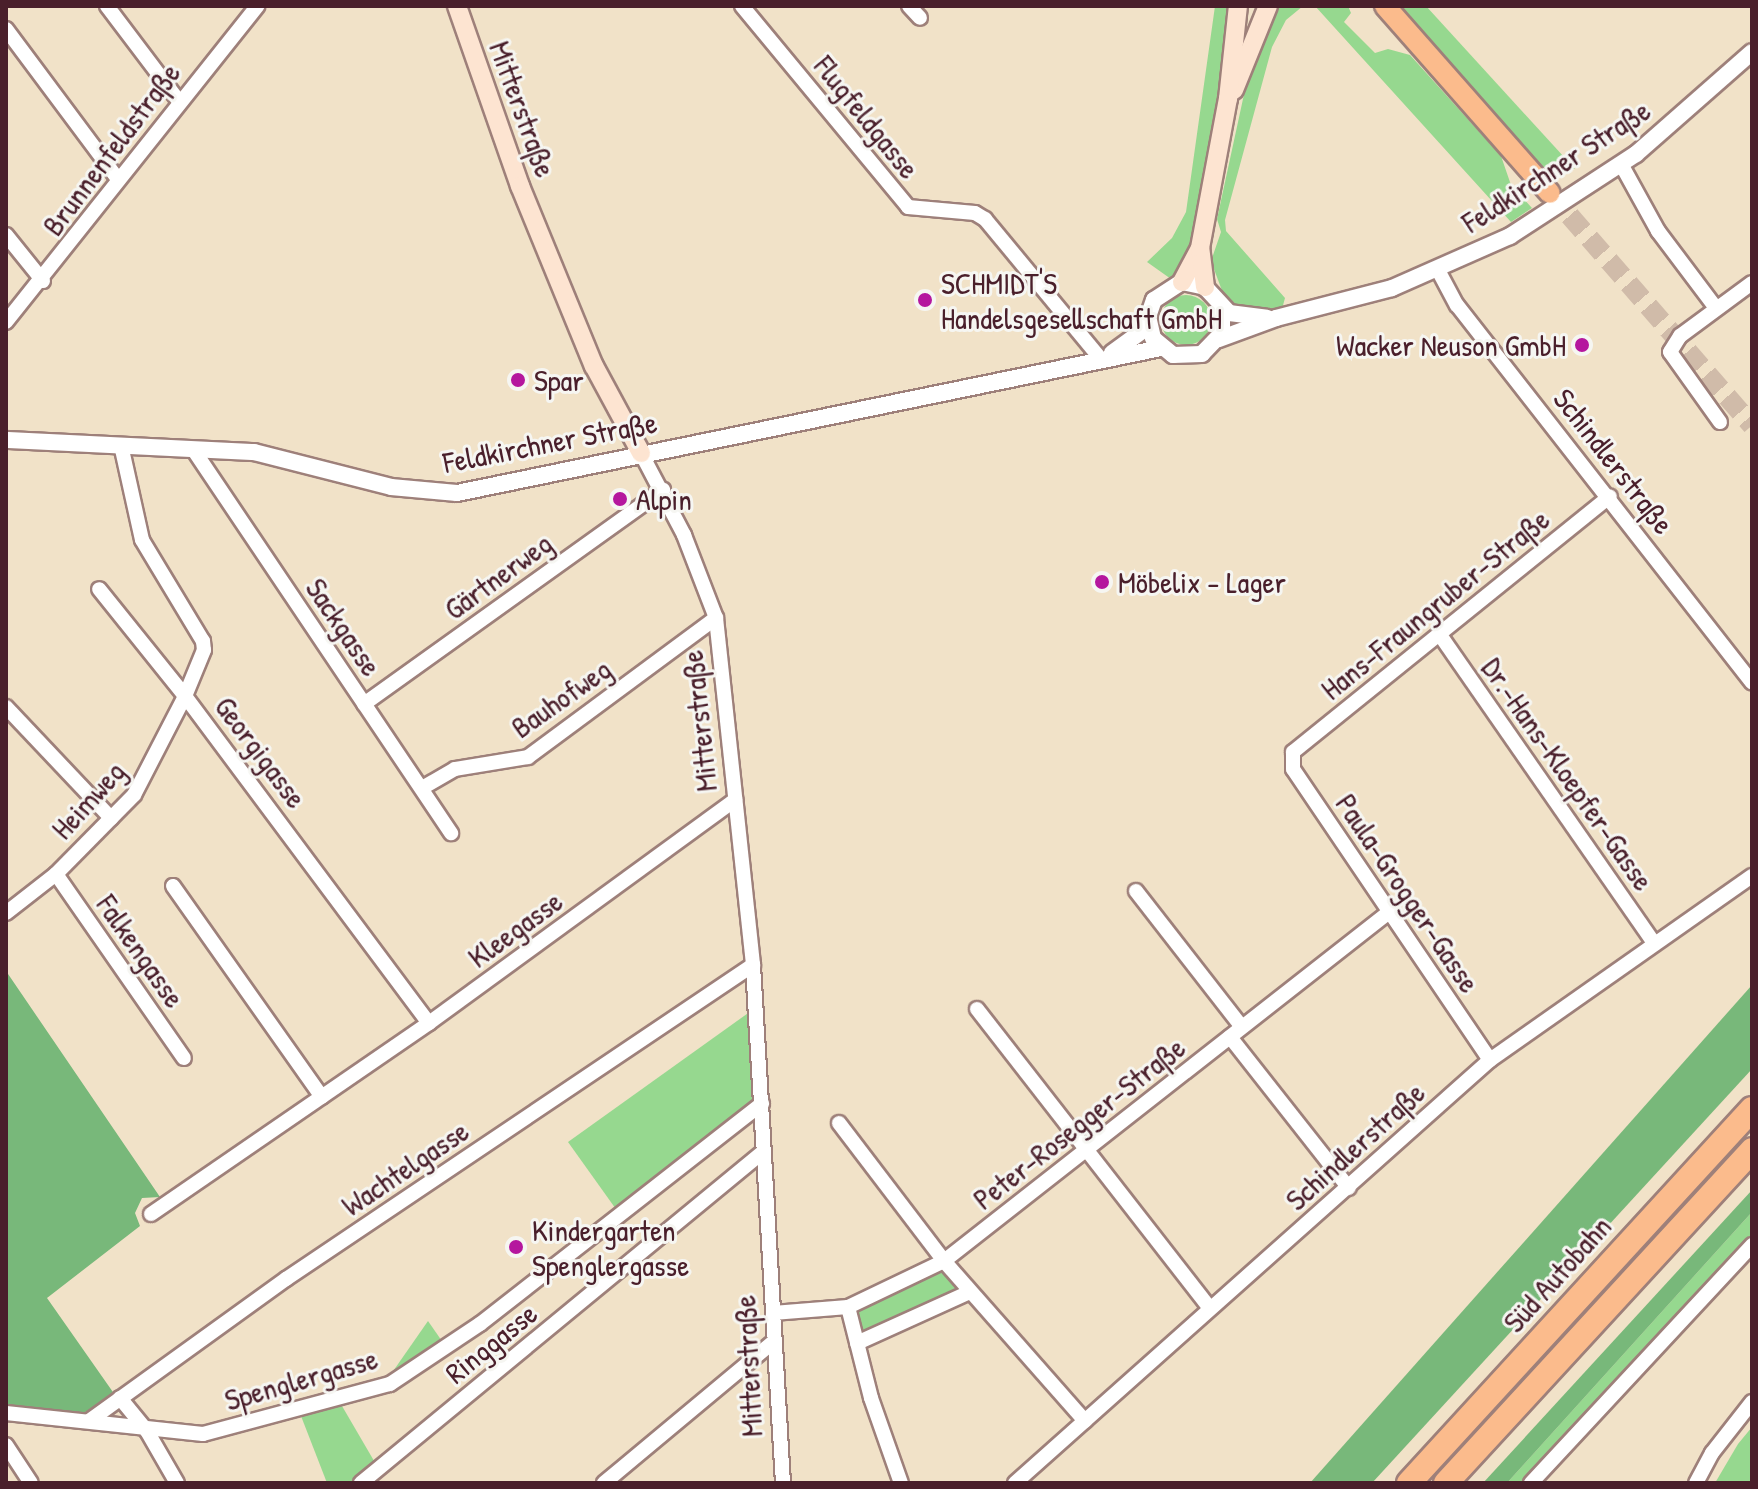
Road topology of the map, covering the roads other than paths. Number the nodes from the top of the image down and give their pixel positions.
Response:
1 (107, 6) edge
2 (257, 6) edge
3 (457, 6) edge
4 (742, 6) edge
5 (909, 6) edge
6 (1238, 6) edge
7 (1250, 6) edge
8 (1268, 6) edge
9 (1385, 8) edge
10 (920, 18) dead end
11 (6, 29) edge
12 (1236, 44) junction
13 (1752, 52) edge
14 (1228, 99) junction
15 (178, 100) junction
16 (1621, 164) junction
17 (118, 179) junction
18 (1550, 193) tunnel mouth
19 (6, 235) edge
20 (1200, 248) junction
21 (1438, 270) junction
22 (43, 281) junction
23 (1182, 282) junction
24 (1752, 283) edge
25 (1205, 287) junction
26 (1222, 307) junction
27 (1716, 308) junction
28 (1276, 318) junction
29 (6, 322) edge
30 (1149, 326) junction
31 (1219, 339) junction
32 (1161, 348) junction
33 (1101, 359) junction
34 (1720, 422) dead end
35 (6, 440) edge
36 (121, 445) junction
37 (193, 449) junction
38 (641, 453) junction
39 (663, 490) junction
40 (1610, 496) junction
41 (99, 589) dead end
42 (716, 618) junction
43 (1440, 635) junction
44 (1752, 683) edge
45 (185, 696) junction
46 (364, 704) junction
47 (6, 707) edge
48 (1293, 752) joint
49 (422, 788) junction
50 (735, 800) junction
51 (111, 818) junction
52 (451, 833) dead end
53 (56, 874) junction
54 (1752, 876) edge
55 (173, 886) dead end
56 (1136, 891) dead end
57 (6, 913) edge
58 (1388, 913) junction
59 (1654, 943) junction
60 (753, 965) junction
61 (977, 1009) dead end
62 (429, 1023) junction
63 (1242, 1027) junction
64 (1230, 1037) junction
65 (184, 1058) dead end
66 (1490, 1060) junction
67 (322, 1097) junction
68 (762, 1104) junction
69 (1752, 1109) edge
70 (839, 1123) dead end
71 (1752, 1150) edge
72 (764, 1151) junction
73 (1086, 1151) junction
74 (1349, 1188) junction
75 (151, 1214) dead end
76 (1752, 1245) edge
77 (944, 1261) junction
78 (970, 1292) junction
79 (848, 1307) junction
80 (1210, 1308) junction
81 (773, 1313) junction
82 (773, 1342) junction
83 (857, 1343) junction
84 (120, 1398) junction
85 (1752, 1402) edge
86 (6, 1413) edge
87 (89, 1421) junction
88 (1085, 1421) junction
89 (147, 1431) junction
90 (6, 1445) edge
91 (31, 1483) edge
92 (177, 1483) edge
93 (361, 1483) edge
94 (604, 1483) edge
95 (783, 1483) edge
96 (901, 1483) edge
97 (1015, 1483) edge
98 (1409, 1483) edge
99 (1446, 1483) edge
100 (1531, 1483) edge
101 (1696, 1483) edge

1 - 15 street
2 - 15 street, Brunnenfeldstraße
3 - 38 main road, Mitterstraße
4 - 33 street, Flugfeldgasse
5 - 10 street
6 - 12 main road
7 - 12 main road
8 - 14 main road
9 - 18 main road
11 - 17 street
12 - 14 main road
13 - 16 street, Feldkirchner Straße
14 - 20 main road
15 - 17 street, Brunnenfeldstraße
16 - 21 street, Feldkirchner Straße
16 - 27 street
17 - 22 street, Brunnenfeldstraße
19 - 22 street
20 - 23 main road
20 - 25 main road
21 - 28 street, Feldkirchner Straße
21 - 40 street, Schindlerstraße
22 - 29 street, Brunnenfeldstraße
23 - 25 street
23 - 30 street
24 - 27 street
25 - 26 street
26 - 28 street, Feldkirchner Straße
26 - 31 street
27 - 34 street
28 - 31 street, Feldkirchner Straße
30 - 32 street
30 - 33 street, Feldkirchner Straße
31 - 32 street
32 - 33 street, Feldkirchner Straße
33 - 38 street, Feldkirchner Straße
35 - 36 street, Feldkirchner Straße
36 - 37 street, Feldkirchner Straße
36 - 45 street, Georgigasse
37 - 38 street, Feldkirchner Straße
37 - 46 street, Sackgasse
38 - 39 street, Mitterstraße
39 - 42 street, Mitterstraße
39 - 46 street, Gärtnerweg
40 - 43 street, Hans-Fraungruber-Straße
40 - 44 street, Schindlerstraße
41 - 45 street
42 - 49 street, Bauhofweg
42 - 50 street, Mitterstraße
43 - 48 street, Hans-Fraungruber-Straße
43 - 59 street, Dr.-Hans-Kloepfer-Gasse
45 - 51 street, Heimweg
45 - 62 street, Georgigasse
46 - 49 street, Sackgasse
47 - 51 street
48 - 58 street, Paula-Grogger-Gasse
49 - 52 street, Sackgasse
50 - 60 street, Mitterstraße
50 - 62 street, Kleegasse
51 - 53 street, Heimweg
53 - 57 street, Heimweg
53 - 65 street, Falkengasse
54 - 59 street, Schindlerstraße
55 - 67 street
56 - 63 street
58 - 63 street, Peter-Rosegger-Straße
58 - 66 street, Paula-Grogger-Gasse
59 - 66 street, Schindlerstraße
60 - 68 street, Mitterstraße
60 - 84 street, Wachtelgasse
61 - 73 street
62 - 67 street, Kleegasse
63 - 64 street, Peter-Rosegger-Straße
64 - 73 street, Peter-Rosegger-Straße
64 - 74 street
66 - 74 street, Schindlerstraße
67 - 75 street, Kleegasse
68 - 72 street, Mitterstraße
68 - 89 street, Spenglergasse
69 - 98 highway, Süd Autobahn
70 - 77 street
71 - 99 highway, Süd Autobahn
72 - 81 street, Mitterstraße
72 - 93 street, Ringgasse
73 - 77 street, Peter-Rosegger-Straße
73 - 80 street
74 - 80 street, Schindlerstraße
76 - 100 street
77 - 78 street
77 - 79 street, Peter-Rosegger-Straße
78 - 83 street
78 - 88 street
79 - 81 street, Peter-Rosegger-Straße
79 - 83 street
80 - 88 street, Schindlerstraße
81 - 82 street, Mitterstraße
82 - 94 street
82 - 95 street, Mitterstraße
83 - 96 street
84 - 87 street, Wachtelgasse
84 - 89 street
85 - 101 street
86 - 87 street, Spenglergasse
87 - 89 street, Spenglergasse
88 - 97 street, Schindlerstraße
89 - 92 street
90 - 91 street

